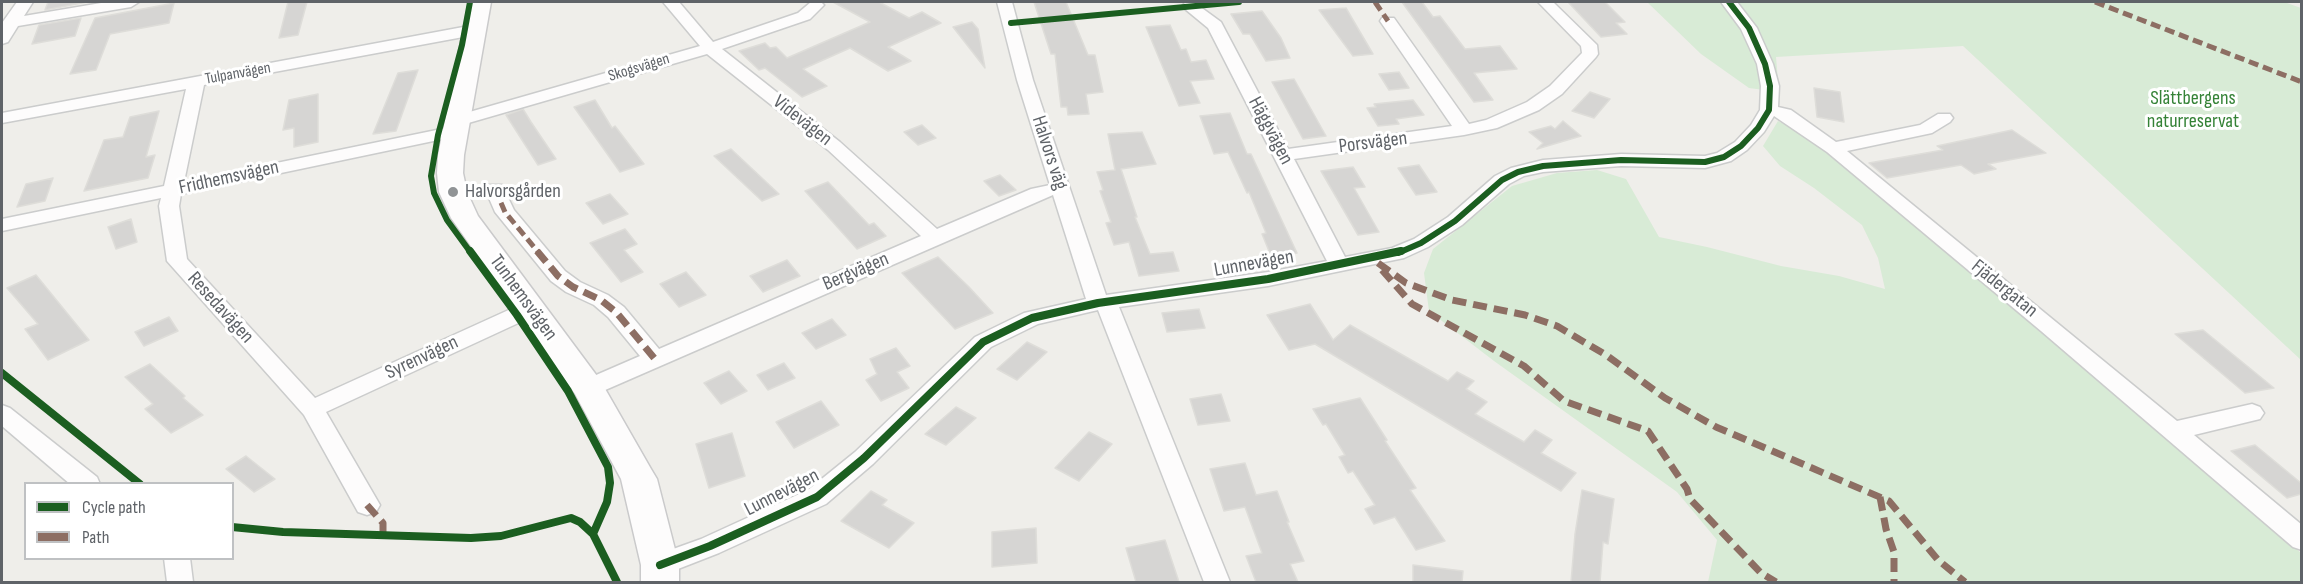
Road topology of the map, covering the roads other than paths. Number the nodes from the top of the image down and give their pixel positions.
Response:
1 (25, 2) edge
2 (131, 2) edge
3 (480, 2) edge
4 (671, 2) edge
5 (1005, 2) edge
6 (1545, 2) edge
7 (1729, 2) edge
8 (816, 5) dead end
9 (1190, 6) dead end
10 (1388, 21) dead end
11 (10, 23) junction
12 (474, 30) junction
13 (2, 39) edge
14 (710, 48) junction
15 (196, 81) junction
16 (1769, 110) junction
17 (2, 118) edge
18 (1944, 118) dead end
19 (457, 126) junction
20 (1464, 130) junction
21 (1833, 148) junction
22 (1282, 155) junction
23 (1060, 188) junction
24 (495, 189) dead end
25 (171, 190) junction
26 (2, 225) edge
27 (935, 238) junction
28 (1340, 264) junction
29 (1102, 303) junction
30 (532, 308) junction
31 (654, 359) junction
32 (588, 388) junction
33 (312, 409) junction
34 (2252, 413) dead end
35 (2, 414) edge
36 (2173, 431) junction
37 (87, 482) edge
38 (367, 506) dead end
39 (2301, 540) edge
40 (177, 560) edge
41 (660, 574) edge
42 (180, 582) edge
43 (1217, 582) edge

1 - 11 street
2 - 11 street
3 - 12 street, Tunhemsvägen
4 - 14 street, Videvägen
5 - 23 street, Halvors väg
6 - 20 street, Porsvägen
7 - 16 street
8 - 14 street, Skogsvägen
9 - 22 street, Häggvägen
10 - 20 street
11 - 13 street
12 - 15 street, Tulpanvägen
12 - 19 street, Tunhemsvägen
14 - 19 street, Skogsvägen
14 - 27 street, Videvägen
15 - 17 street, Tulpanvägen
15 - 25 street, Resedavägen
16 - 21 street, Fjädergatan
16 - 28 street, Lunnevägen
18 - 21 street
19 - 25 street, Fridhemsvägen
19 - 30 street, Tunhemsvägen
20 - 22 street, Porsvägen
21 - 36 street, Fjädergatan
22 - 28 street, Häggvägen
23 - 27 street, Bergvägen
23 - 29 street, Halvors väg
24 - 31 street
25 - 26 street, Fridhemsvägen
25 - 33 street, Resedavägen
27 - 31 street, Bergvägen
28 - 29 street, Lunnevägen
29 - 41 street, Lunnevägen
29 - 43 street, Halvors väg
30 - 32 street, Tunhemsvägen
30 - 33 street, Syrenvägen
31 - 32 street, Bergvägen
32 - 41 street, Tunhemsvägen
33 - 38 street, Resedavägen
34 - 36 street
35 - 37 street
36 - 39 street, Fjädergatan
40 - 42 street

